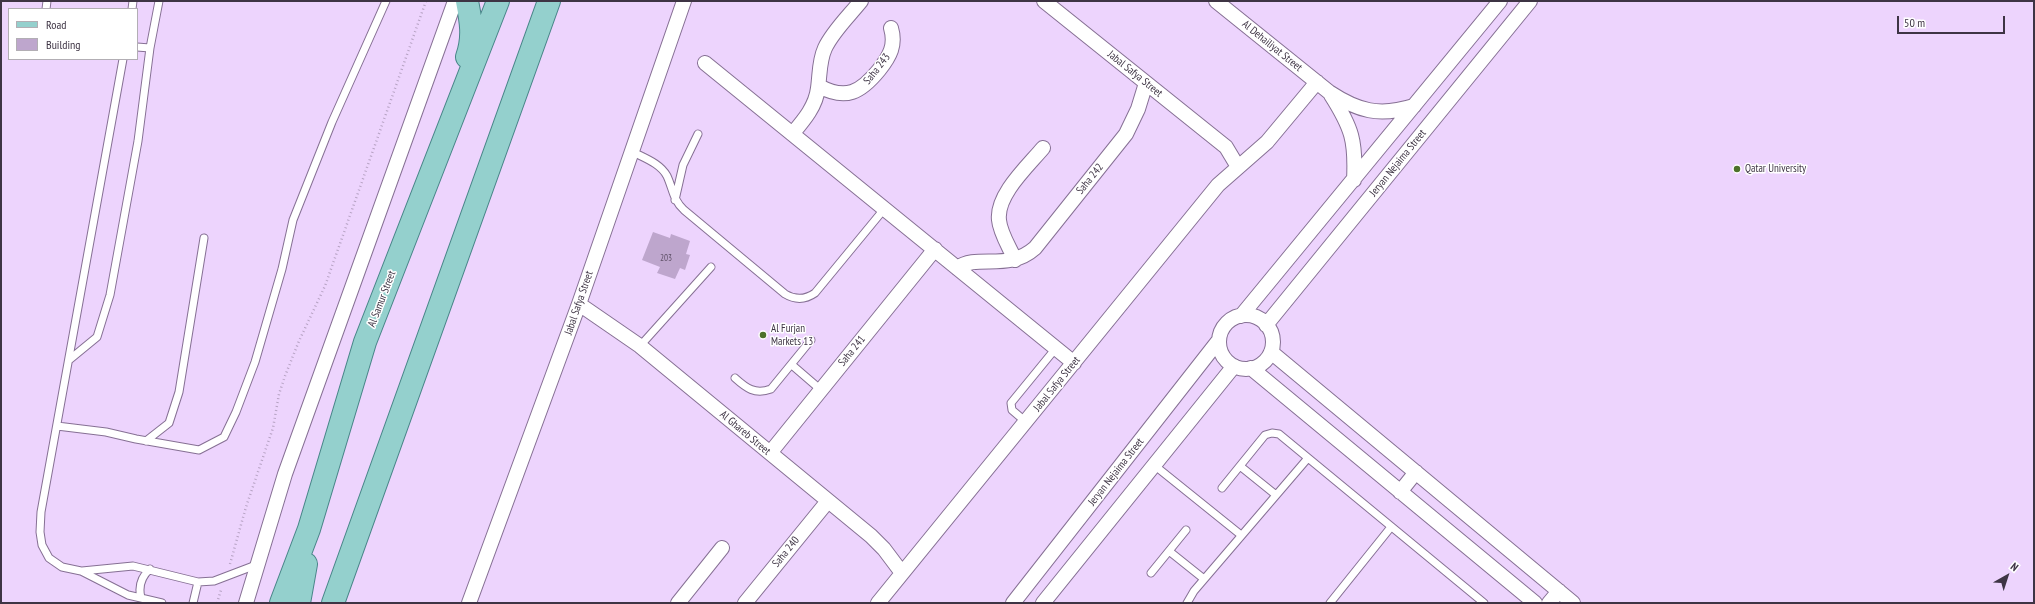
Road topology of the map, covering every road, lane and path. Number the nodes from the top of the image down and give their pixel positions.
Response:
1 (159, 1) edge
2 (386, 1) edge
3 (426, 1) edge
4 (455, 1) edge
5 (467, 1) edge
6 (498, 1) edge
7 (550, 1) edge
8 (684, 1) edge
9 (861, 1) edge
10 (1044, 1) edge
11 (1216, 1) edge
12 (1500, 1) edge
13 (1530, 1) edge
14 (891, 28) dead end
15 (138, 46) edge
16 (150, 48) junction
17 (123, 60) edge
18 (705, 63) dead end
19 (1317, 82) junction
20 (1146, 83) junction
21 (818, 86) junction
22 (1329, 92) junction
23 (1414, 106) junction
24 (793, 133) junction
25 (698, 134) dead end
26 (1043, 148) dead end
27 (631, 151) junction
28 (1238, 167) junction
29 (1354, 180) junction
30 (675, 200) junction
31 (419, 203) junction
32 (885, 208) junction
33 (204, 238) dead end
34 (935, 249) junction
35 (1015, 260) junction
36 (711, 267) dead end
37 (957, 268) junction
38 (579, 304) junction
39 (1241, 316) junction
40 (1266, 325) junction
41 (811, 340) dead end
42 (1219, 340) junction
43 (640, 346) junction
44 (1056, 348) junction
45 (1271, 352) junction
46 (69, 360) junction
47 (1074, 363) junction
48 (792, 365) junction
49 (1234, 366) junction
50 (1251, 368) junction
51 (735, 378) dead end
52 (821, 390) junction
53 (1026, 422) junction
54 (57, 426) junction
55 (146, 441) junction
56 (770, 453) junction
57 (1308, 458) junction
58 (1154, 465) junction
59 (1240, 466) junction
60 (1416, 472) junction
61 (1222, 488) dead end
62 (1400, 492) junction
63 (1276, 495) junction
64 (828, 501) junction
65 (1391, 527) junction
66 (309, 529) junction
67 (1186, 530) dead end
68 (1241, 535) junction
69 (722, 548) dead end
70 (1170, 551) junction
71 (256, 565) junction
72 (150, 569) junction
73 (81, 571) junction
74 (902, 573) junction
75 (1151, 574) dead end
76 (226, 577) junction
77 (1204, 579) junction
78 (198, 582) junction
79 (1559, 592) junction
80 (141, 598) junction
81 (162, 603) edge
82 (193, 603) edge
83 (217, 603) edge
84 (246, 603) edge
85 (280, 603) edge
86 (299, 603) edge
87 (333, 603) edge
88 (469, 603) edge
89 (678, 603) edge
90 (745, 603) edge
91 (878, 603) edge
92 (1013, 603) edge
93 (1043, 603) edge
94 (1187, 603) edge
95 (1330, 603) edge
96 (1484, 603) edge
97 (1535, 603) edge
98 (1549, 603) edge
99 (1573, 603) edge

1 - 16 lane
2 - 55 lane
3 - 76 path
4 - 71 street
5 - 31 main road
6 - 31 main road, Al Samur Street
7 - 87 main road
8 - 27 street, Jabal Safya Street
9 - 21 street
10 - 20 street, Jabal Safya Street
11 - 19 street, Al Dehailiyat Street
12 - 23 street, Jeryan Nejaima Street
13 - 40 street, Jeryan Nejaima Street
14 - 21 street, Saha 243
15 - 16 lane
16 - 46 lane
17 - 46 lane
18 - 24 street
19 - 22 street, Al Dehailiyat Street
19 - 28 street, Jabal Safya Street
20 - 28 street, Jabal Safya Street
20 - 35 street, Saha 242
21 - 24 street
22 - 23 street, Al Dehailiyat Street
22 - 29 street, Al Dehailiyat Street
23 - 29 street, Jeryan Nejaima Street
24 - 32 street
25 - 30 lane
26 - 35 street
27 - 30 lane
27 - 38 street, Jabal Safya Street
28 - 47 street, Jabal Safya Street
29 - 39 street, Jeryan Nejaima Street
30 - 32 lane
31 - 66 main road, Al Samur Street
32 - 34 street
33 - 55 lane
34 - 37 street
34 - 52 street, Saha 241
35 - 37 street, Saha 242
36 - 43 lane
37 - 44 street
38 - 43 street, Al Ghareb Street
38 - 88 street, Jabal Safya Street
39 - 40 street
39 - 42 street
40 - 45 street
41 - 48 lane
42 - 49 street
42 - 92 street, Jeryan Nejaima Street
43 - 56 street, Al Ghareb Street
44 - 47 street
44 - 53 lane
45 - 50 street
45 - 60 street
46 - 54 lane
47 - 53 street, Jabal Safya Street
48 - 51 lane
48 - 52 lane
49 - 50 street
49 - 58 street
50 - 62 street
52 - 56 street, Saha 241
53 - 74 street, Jabal Safya Street
54 - 55 lane
54 - 73 lane
56 - 64 street, Al Ghareb Street
57 - 59 lane
57 - 63 lane
57 - 65 lane
58 - 68 lane
58 - 93 street
59 - 61 lane
59 - 63 lane
60 - 62 street
60 - 79 street
62 - 97 street
63 - 68 lane
64 - 74 street, Al Ghareb Street
64 - 90 street, Saha 240
65 - 95 lane
65 - 96 lane
66 - 85 main road, Al Samur Street
66 - 86 main road
67 - 70 lane
68 - 77 lane
69 - 89 street
70 - 75 lane
70 - 77 lane
71 - 76 lane
71 - 84 street
72 - 73 lane
72 - 78 lane
72 - 80 lane
73 - 80 lane
74 - 91 street, Jabal Safya Street
76 - 78 lane
76 - 83 path
77 - 94 lane
78 - 82 lane
79 - 98 street
79 - 99 street
80 - 81 lane

